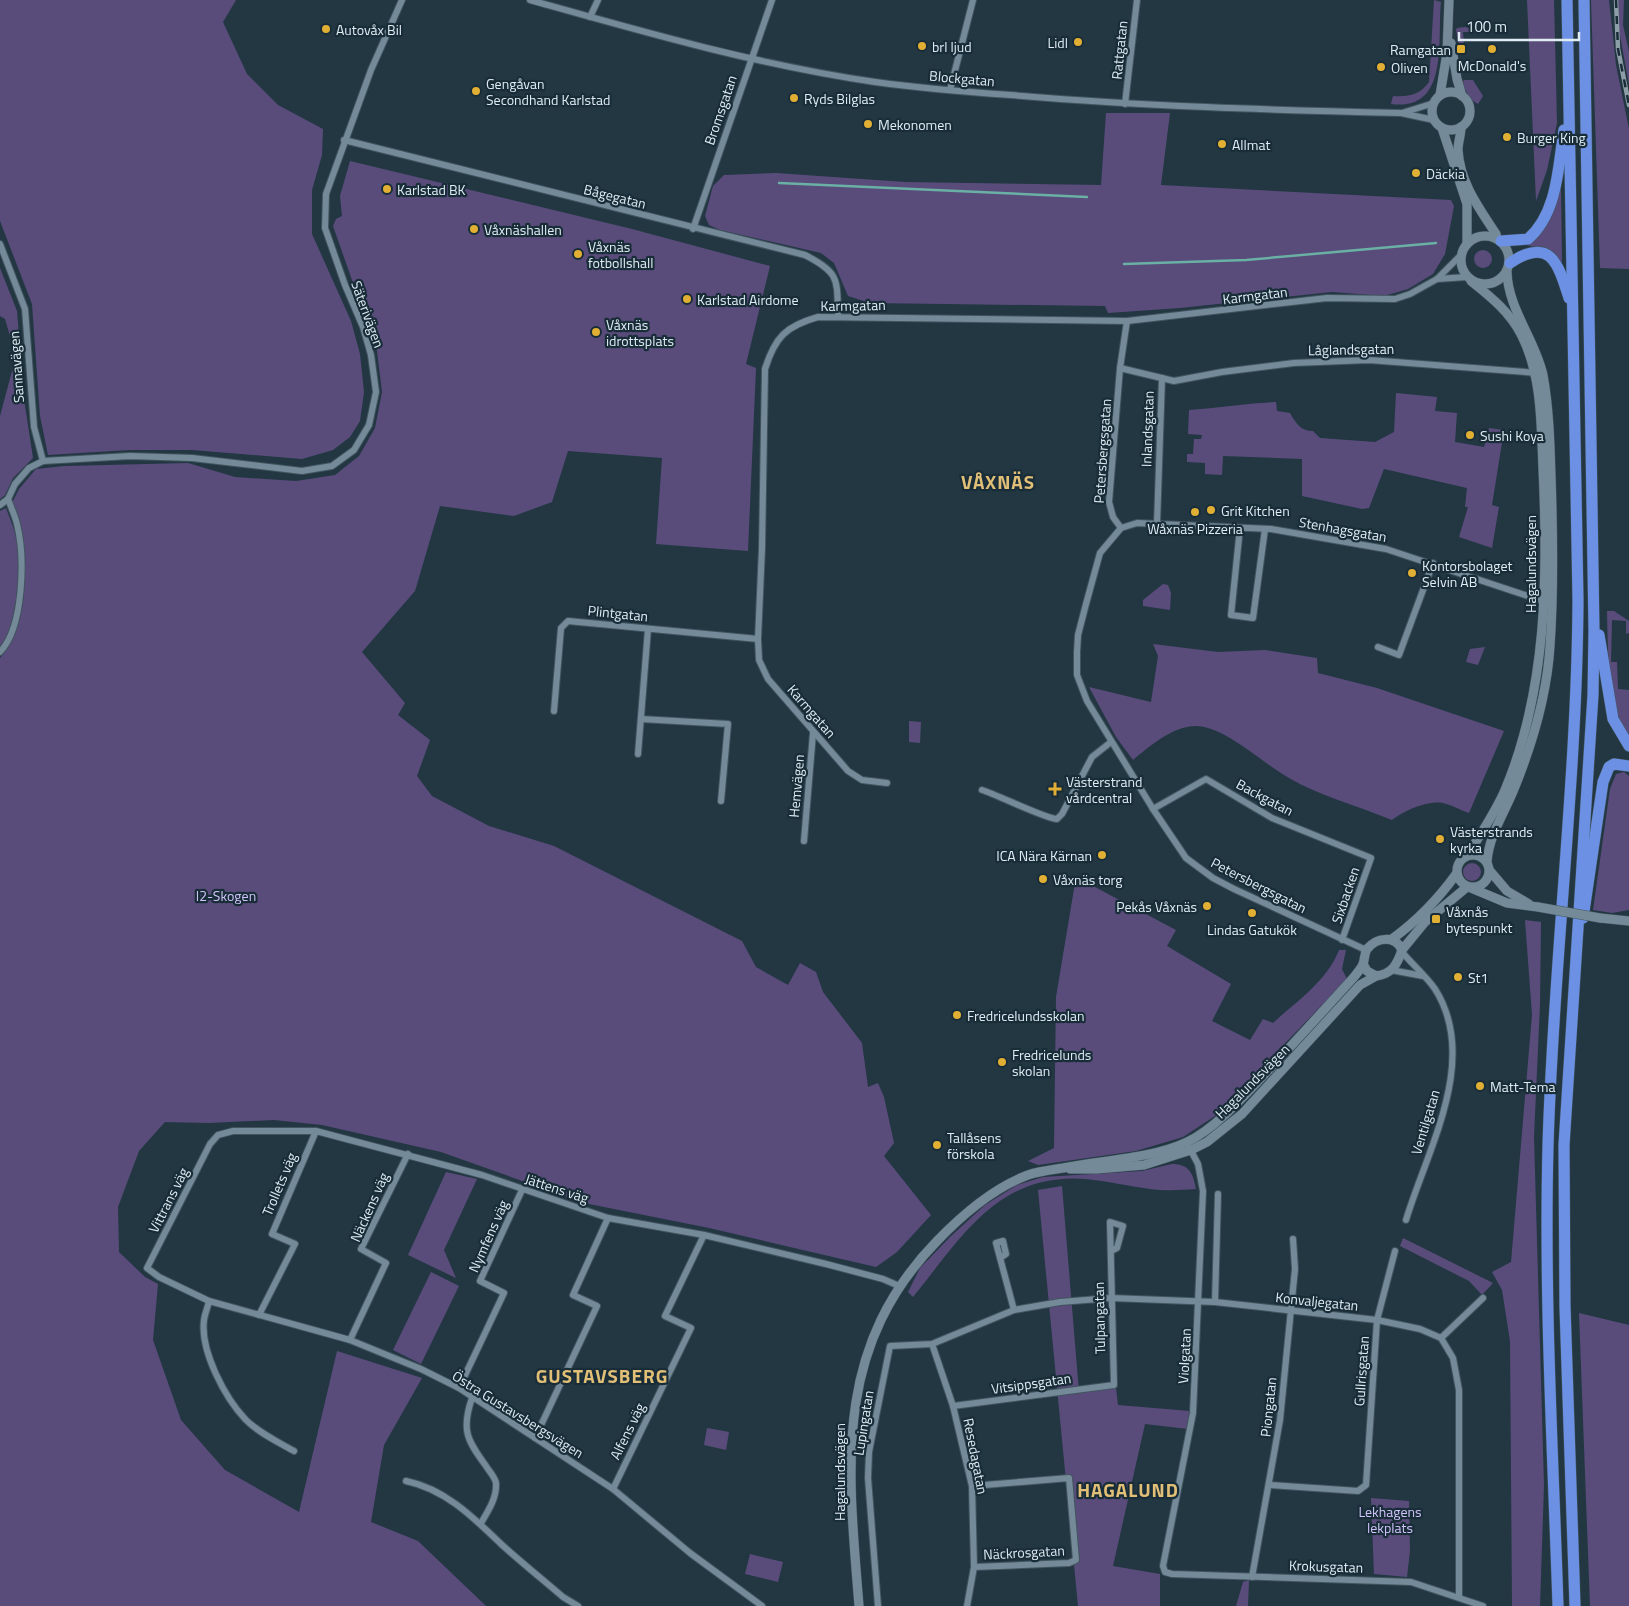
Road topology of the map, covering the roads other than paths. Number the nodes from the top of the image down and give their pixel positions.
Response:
1 (402, 0) edge
2 (530, 0) edge
3 (598, 0) edge
4 (772, 0) edge
5 (973, 0) edge
6 (1137, 0) edge
7 (1449, 0) edge
8 (1567, 0) edge
9 (1584, 0) edge
10 (590, 17) junction
11 (1448, 26) junction
12 (751, 58) junction
13 (950, 90) junction
14 (1462, 96) junction
15 (1437, 99) junction
16 (1569, 101) junction
17 (1125, 104) junction
18 (1401, 113) junction
19 (1434, 120) junction
20 (1461, 127) junction
21 (1442, 128) junction
22 (344, 140) junction
23 (693, 229) junction
24 (1499, 240) junction
25 (0, 244) edge
26 (1467, 244) junction
27 (1461, 255) junction
28 (1508, 267) junction
29 (1436, 279) junction
30 (1469, 279) junction
31 (1573, 310) junction
32 (838, 316) junction
33 (1127, 321) junction
34 (1120, 368) junction
35 (1538, 373) junction
36 (1162, 378) junction
37 (43, 461) junction
38 (8, 499) junction
39 (0, 505) edge
40 (1157, 524) junction
41 (1121, 528) junction
42 (1240, 528) junction
43 (1264, 529) junction
44 (1433, 563) junction
45 (1594, 602) junction
46 (1548, 603) junction
47 (648, 629) junction
48 (758, 639) junction
49 (1378, 648) dead end
50 (0, 652) edge
51 (554, 711) dead end
52 (641, 719) junction
53 (813, 733) junction
54 (1112, 742) junction
55 (1629, 746) edge
56 (638, 754) dead end
57 (1629, 766) edge
58 (886, 784) dead end
59 (982, 790) dead end
60 (721, 801) dead end
61 (1152, 809) junction
62 (804, 841) dead end
63 (1467, 856) junction
64 (1371, 858) joint
65 (1489, 867) junction
66 (1457, 873) junction
67 (1469, 887) junction
68 (1531, 905) junction
69 (1629, 921) edge
70 (1392, 939) junction
71 (1342, 940) junction
72 (1366, 950) junction
73 (1402, 951) junction
74 (1574, 959) junction
75 (1363, 964) junction
76 (1391, 970) junction
77 (1376, 976) junction
78 (1422, 976) junction
79 (316, 1131) junction
80 (210, 1144) joint
81 (1189, 1146) junction
82 (408, 1154) junction
83 (522, 1190) junction
84 (1218, 1194) dead end
85 (608, 1218) junction
86 (1406, 1220) dead end
87 (704, 1235) junction
88 (1293, 1239) dead end
89 (1111, 1251) dead end
90 (1395, 1251) dead end
91 (1000, 1258) dead end
92 (147, 1268) joint
93 (899, 1286) junction
94 (1111, 1298) junction
95 (1483, 1298) dead end
96 (209, 1301) junction
97 (1200, 1302) junction
98 (1216, 1302) junction
99 (1014, 1310) junction
100 (1289, 1311) junction
101 (259, 1315) junction
102 (1377, 1320) junction
103 (1442, 1338) junction
104 (350, 1340) junction
105 (932, 1344) junction
106 (1114, 1384) joint
107 (459, 1388) junction
108 (472, 1398) junction
109 (952, 1406) junction
110 (535, 1438) junction
111 (294, 1451) dead end
112 (406, 1481) dead end
113 (1270, 1485) junction
114 (972, 1486) junction
115 (613, 1489) junction
116 (480, 1523) junction
117 (974, 1567) junction
118 (1165, 1572) joint
119 (1252, 1577) junction
120 (1459, 1596) junction
121 (578, 1606) edge
122 (762, 1606) edge
123 (859, 1606) edge
124 (878, 1606) edge
125 (967, 1606) edge
126 (1483, 1606) edge
127 (1558, 1606) edge
128 (1575, 1606) edge

1 - 22 street, Säterivägen
2 - 10 street, Blockgatan
3 - 10 street
4 - 12 street, Bromsgatan
5 - 13 street
6 - 17 street, Rattgatan
7 - 11 street
8 - 16 highway
9 - 45 highway
10 - 12 street, Blockgatan
11 - 14 street
11 - 15 street
12 - 13 street, Blockgatan
12 - 23 street, Bromsgatan
13 - 17 street, Blockgatan
14 - 15 street
14 - 20 street
15 - 18 street, Blockgatan
15 - 19 street
16 - 24 highway
16 - 31 highway
17 - 18 street, Blockgatan
18 - 19 street, Blockgatan
19 - 21 street
20 - 21 street
20 - 24 street, Hagalundsvägen
21 - 26 street
22 - 23 street, Bågegatan
22 - 37 street, Säterivägen
23 - 32 street, Bågegatan
24 - 26 street
24 - 28 street, Hagalundsvägen
25 - 37 street, Sannavägen
26 - 27 street
27 - 29 street, Karmgatan
27 - 30 street
28 - 30 street
28 - 31 highway
28 - 35 street, Hagalundsvägen
29 - 30 street, Karmgatan
29 - 33 street, Karmgatan
30 - 35 street, Hagalundsvägen
31 - 127 highway
32 - 33 street, Karmgatan
32 - 48 street, Karmgatan
33 - 34 street, Petersbergsgatan
34 - 36 street, Inlandsgatan
34 - 41 street, Petersbergsgatan
35 - 36 street, Låglandsgatan
35 - 46 street, Hagalundsvägen
36 - 40 street, Inlandsgatan
37 - 38 street
38 - 39 street
38 - 50 street
40 - 41 street, Stenhagsgatan
40 - 42 street, Stenhagsgatan
41 - 54 street, Petersbergsgatan
42 - 43 street, Stenhagsgatan
42 - 43 street
43 - 44 street, Stenhagsgatan
44 - 46 street, Stenhagsgatan
44 - 49 street
45 - 55 highway
45 - 74 highway
46 - 63 street, Hagalundsvägen
46 - 65 street, Hagalundsvägen
47 - 48 street, Plintgatan
47 - 51 street, Plintgatan
47 - 52 street
48 - 53 street, Karmgatan
52 - 56 street
52 - 60 street
53 - 58 street, Karmgatan
53 - 62 street, Hemvägen
54 - 59 street
54 - 61 street, Petersbergsgatan
57 - 74 highway
61 - 64 street, Backgatan
61 - 71 street, Petersbergsgatan
63 - 65 street
63 - 66 street
64 - 71 street, Sixbacken
65 - 67 street
65 - 68 street
66 - 67 street
66 - 70 street
67 - 68 street
67 - 73 street
68 - 69 street, bridge
70 - 72 street
70 - 73 street
71 - 72 street, Petersbergsgatan
72 - 75 street
73 - 76 street
73 - 78 street, Ventilgatan
74 - 128 highway
75 - 77 street
75 - 81 street, Hagalundsvägen
76 - 77 street
76 - 78 street
77 - 81 street, Hagalundsvägen
78 - 86 street, Ventilgatan
79 - 80 street, Jättens väg
79 - 82 street, Jättens väg
79 - 101 street, Trollets väg
80 - 92 street, Vittrans väg
81 - 93 street, Hagalundsvägen
81 - 97 street, Violgatan
82 - 83 street, Jättens väg
82 - 104 street, Näckens väg
83 - 85 street, Jättens väg
83 - 107 street, Nymfens väg
84 - 98 street
85 - 87 street, Jättens väg
85 - 110 street
87 - 93 street, Jättens väg
87 - 115 street, Alfens väg
88 - 100 street, Piongatan
89 - 94 street, Tulpangatan
90 - 102 street, Gullrisgatan
91 - 99 street
92 - 96 street, Östra Gustavsbergsvägen
93 - 123 street, Hagalundsvägen
94 - 97 street, Konvaljegatan
94 - 99 street, Konvaljegatan
94 - 106 street, Tulpangatan
95 - 103 street
96 - 101 street, Östra Gustavsbergsvägen
96 - 111 street
97 - 98 street, Konvaljegatan
97 - 118 street, Violgatan
98 - 100 street, Konvaljegatan
99 - 105 street, Konvaljegatan
100 - 102 street, Konvaljegatan
100 - 113 street, Piongatan
101 - 104 street, Östra Gustavsbergsvägen
102 - 103 street, Konvaljegatan
102 - 113 street, Gullrisgatan
103 - 120 street
104 - 107 street, Östra Gustavsbergsvägen
105 - 109 street, Resedagatan
105 - 124 street, Lupingatan
106 - 109 street, Vitsippsgatan
107 - 108 street, Östra Gustavsbergsvägen
108 - 110 street, Östra Gustavsbergsvägen
108 - 116 street
109 - 114 street, Resedagatan
110 - 115 street, Östra Gustavsbergsvägen
112 - 116 street
113 - 119 street, Piongatan
114 - 117 street, Resedagatan
114 - 117 street, Näckrosgatan
115 - 122 street, Östra Gustavsbergsvägen
116 - 121 street
117 - 125 street, Resedagatan
118 - 119 street, Krokusgatan
119 - 120 street, Krokusgatan
120 - 126 street, Krokusgatan

